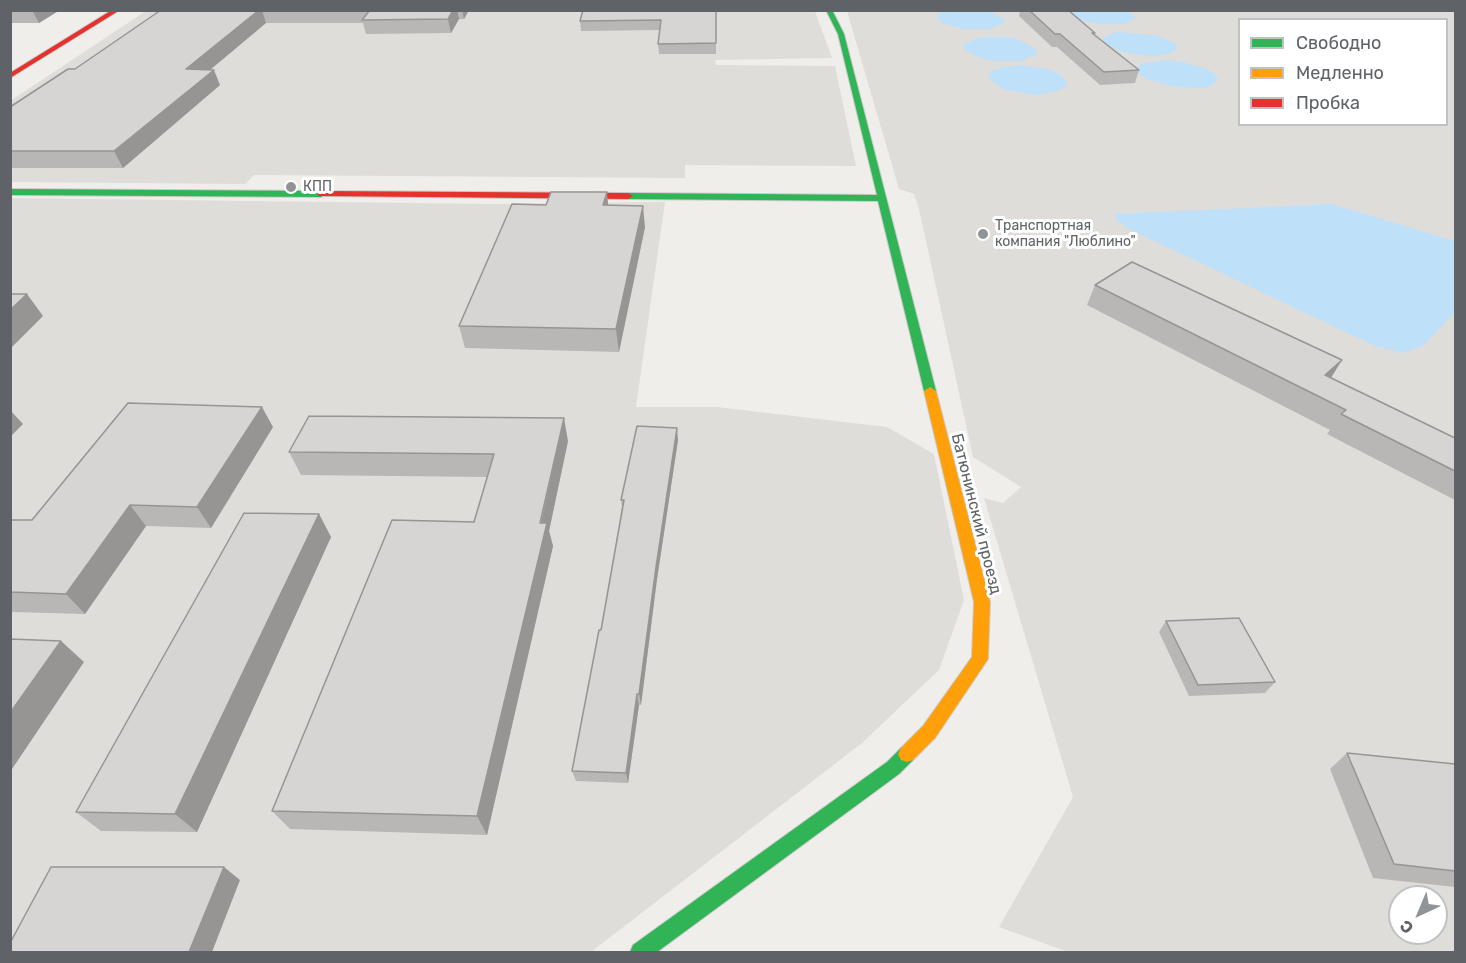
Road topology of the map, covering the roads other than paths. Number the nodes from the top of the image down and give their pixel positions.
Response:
1 (117, 10) edge
2 (829, 10) edge
3 (10, 76) edge
4 (10, 192) edge
5 (882, 198) junction
6 (640, 952) edge

1 - 3 street
2 - 5 street, Батюнинский проезд
4 - 5 street
5 - 6 street, Батюнинский проезд

